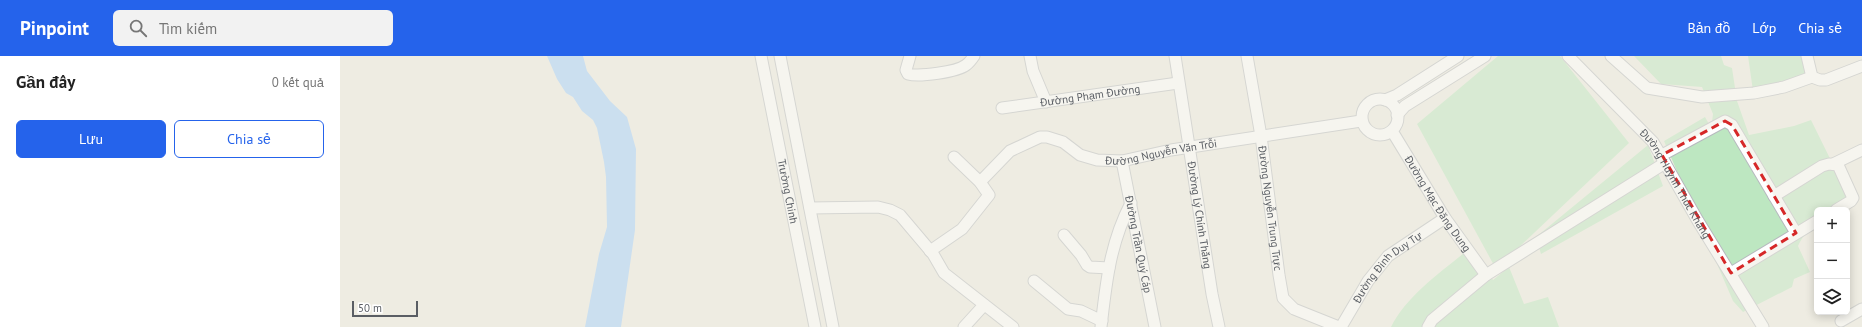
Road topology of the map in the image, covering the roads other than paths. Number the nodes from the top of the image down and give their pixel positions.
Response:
1 (761, 56) edge
2 (780, 56) edge
3 (910, 56) edge
4 (974, 56) edge
5 (1030, 56) edge
6 (1175, 56) edge
7 (1247, 56) edge
8 (1458, 56) edge
9 (1485, 56) edge
10 (1568, 56) edge
11 (1610, 56) edge
12 (1807, 56) edge
13 (1862, 66) edge
14 (1812, 77) junction
15 (1178, 83) junction
16 (1385, 100) junction
17 (1046, 102) junction
18 (1002, 108) dead end
19 (1397, 115) junction
20 (1362, 121) junction
21 (1392, 131) junction
22 (1261, 136) junction
23 (1188, 148) junction
24 (1862, 150) edge
25 (954, 157) dead end
26 (1663, 159) junction
27 (1122, 161) junction
28 (1833, 164) junction
29 (980, 182) junction
30 (1774, 196) junction
31 (1131, 203) junction
32 (1841, 207) edge
33 (810, 208) junction
34 (1445, 218) junction
35 (1814, 223) edge
36 (1796, 233) junction
37 (1064, 235) dead end
38 (930, 251) junction
39 (1109, 268) junction
40 (1731, 272) junction
41 (1486, 275) junction
42 (1034, 282) dead end
43 (984, 305) junction
44 (1862, 309) edge
45 (1841, 321) dead end
46 (1101, 324) edge
47 (1429, 326) edge
48 (815, 327) edge
49 (833, 327) edge
50 (964, 327) edge
51 (1013, 327) edge
52 (1155, 327) edge
53 (1219, 327) edge
54 (1340, 327) edge
55 (1763, 327) edge

1 - 48 street, Trường Chinh
2 - 33 street, Trường Chinh
3 - 4 street
5 - 17 street
6 - 15 street, Đường Lý Chính Thắng
7 - 22 street, Đường Nguyễn Trung Trực
8 - 16 street
9 - 19 street
10 - 26 street, Đường Huỳnh Thúc Kháng
11 - 14 street
12 - 14 street
13 - 14 street
15 - 17 street, Đường Phạm Đường
15 - 23 street, Đường Lý Chính Thắng
16 - 19 street
16 - 20 street
17 - 18 street, Đường Phạm Đường
19 - 21 street
20 - 21 street
20 - 22 street, Đường Nguyễn Văn Trỗi
21 - 34 street, Đường Mạc Đăng Dung
22 - 23 street, Đường Nguyễn Văn Trỗi
22 - 54 street, Đường Nguyễn Trung Trực
23 - 27 street, Đường Nguyễn Văn Trỗi
23 - 53 street, Đường Lý Chính Thắng
24 - 28 street
25 - 29 street
26 - 30 street
26 - 40 street, Đường Huỳnh Thúc Kháng
26 - 41 street
27 - 29 street, Đường Nguyễn Văn Trỗi
27 - 31 street, Đường Trần Quý Cáp
28 - 30 street
28 - 32 street
29 - 38 street
30 - 36 street
31 - 39 street
31 - 52 street, Đường Trần Quý Cáp
33 - 38 street
33 - 49 street, Trường Chinh
34 - 41 street, Đường Mạc Đăng Dung
34 - 54 street, Đường Đinh Duy Tự
35 - 36 street
36 - 40 street
37 - 39 street
38 - 43 street
39 - 46 street
40 - 55 street, Đường Huỳnh Thúc Kháng
41 - 47 street
42 - 46 street
43 - 50 street
43 - 51 street
44 - 45 street

